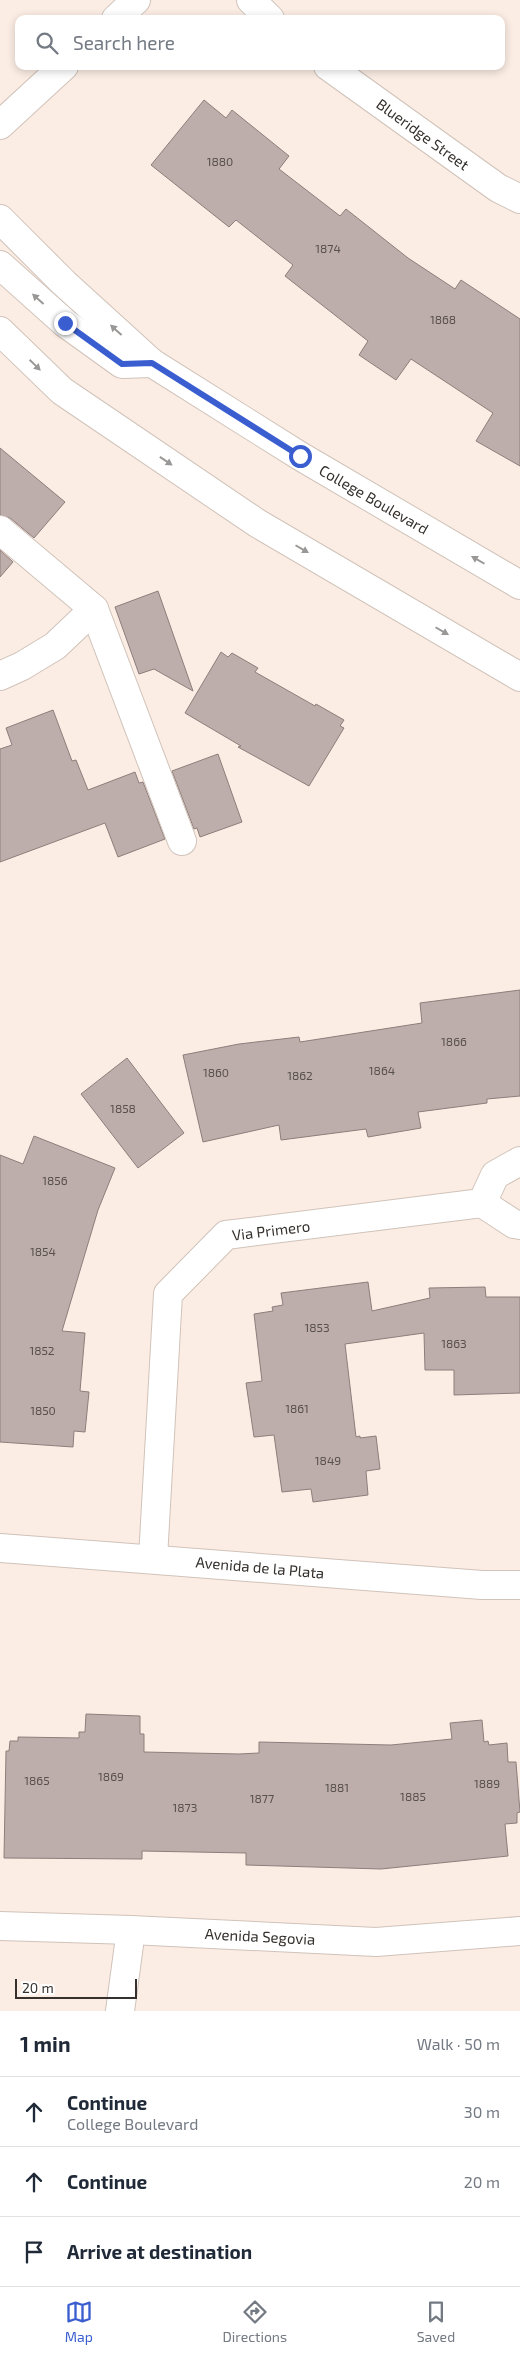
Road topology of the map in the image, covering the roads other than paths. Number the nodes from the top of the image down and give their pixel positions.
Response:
1 (136, 0) edge
2 (251, 0) edge
3 (120, 15) edge
4 (266, 15) edge
5 (60, 70) edge
6 (334, 70) edge
7 (0, 125) edge
8 (520, 199) edge
9 (0, 219) edge
10 (0, 265) edge
11 (0, 331) edge
12 (152, 363) junction
13 (0, 530) edge
14 (520, 585) edge
15 (94, 609) junction
16 (0, 676) edge
17 (520, 677) edge
18 (182, 841) dead end
19 (520, 1161) edge
20 (482, 1204) junction
21 (520, 1225) edge
22 (0, 1548) edge
23 (153, 1558) junction
24 (520, 1584) edge
25 (0, 1926) edge
26 (131, 1930) junction
27 (520, 1931) edge
28 (120, 2011) edge

1 - 3 street
2 - 4 street
5 - 7 street
6 - 8 street, Blueridge Street
12 -> 9 street, College Boulevard
12 -> 10 street
11 -> 17 street
14 -> 12 street, College Boulevard
13 - 15 street
15 - 16 street
15 - 18 street
19 - 20 street
20 - 21 street
20 - 23 street, Via Primero
22 - 23 street, Avenida de la Plata
23 - 24 street, Avenida de la Plata
25 - 26 street, Avenida Segovia
26 - 27 street, Avenida Segovia
26 - 28 street

